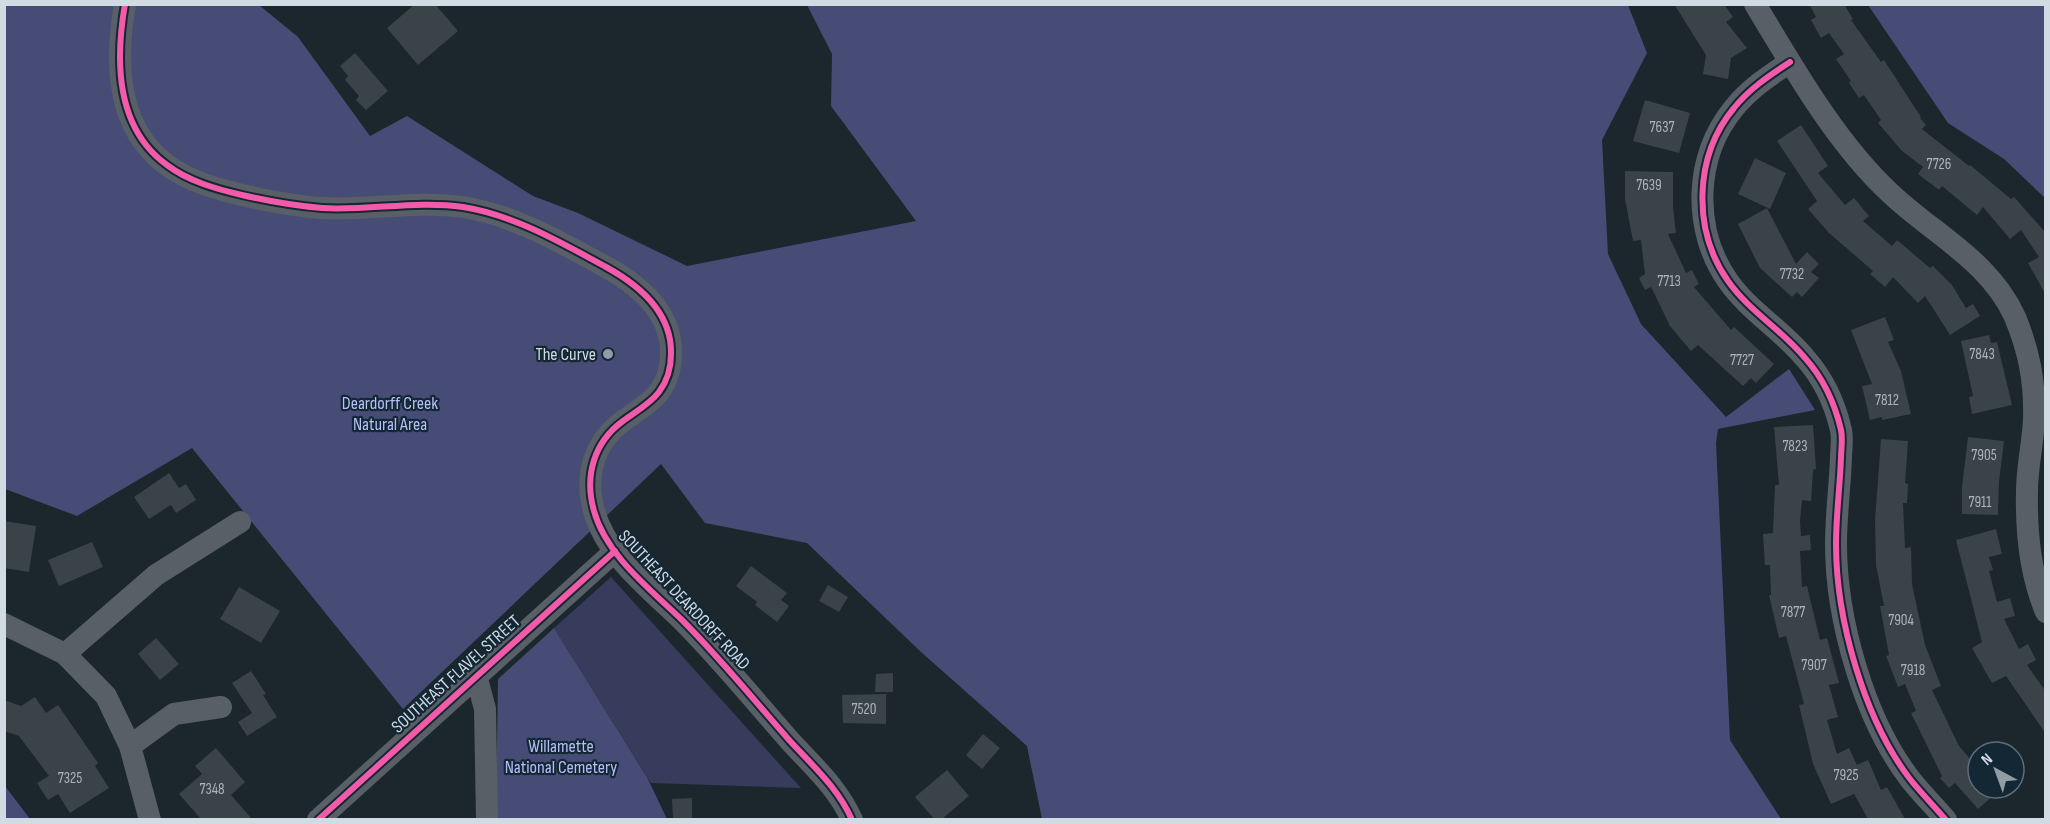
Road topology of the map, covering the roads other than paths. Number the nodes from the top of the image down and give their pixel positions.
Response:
1 (125, 4) edge
2 (1755, 4) edge
3 (1790, 62) junction
4 (240, 522) dead end
5 (615, 551) junction
6 (2046, 612) edge
7 (4, 624) edge
8 (65, 654) junction
9 (476, 675) junction
10 (221, 707) dead end
11 (130, 746) junction
12 (150, 819) edge
13 (318, 819) edge
14 (487, 819) edge
15 (852, 819) edge
16 (1946, 819) edge

1 - 5 street, SOUTHEAST DEARDORFF ROAD
2 - 3 street
3 - 6 street
3 - 16 street
4 - 8 street
5 - 9 street, SOUTHEAST FLAVEL STREET
5 - 15 street, SOUTHEAST DEARDORFF ROAD
7 - 8 street
8 - 11 street
9 - 13 street, SOUTHEAST FLAVEL STREET
9 - 14 street
10 - 11 street
11 - 12 street

